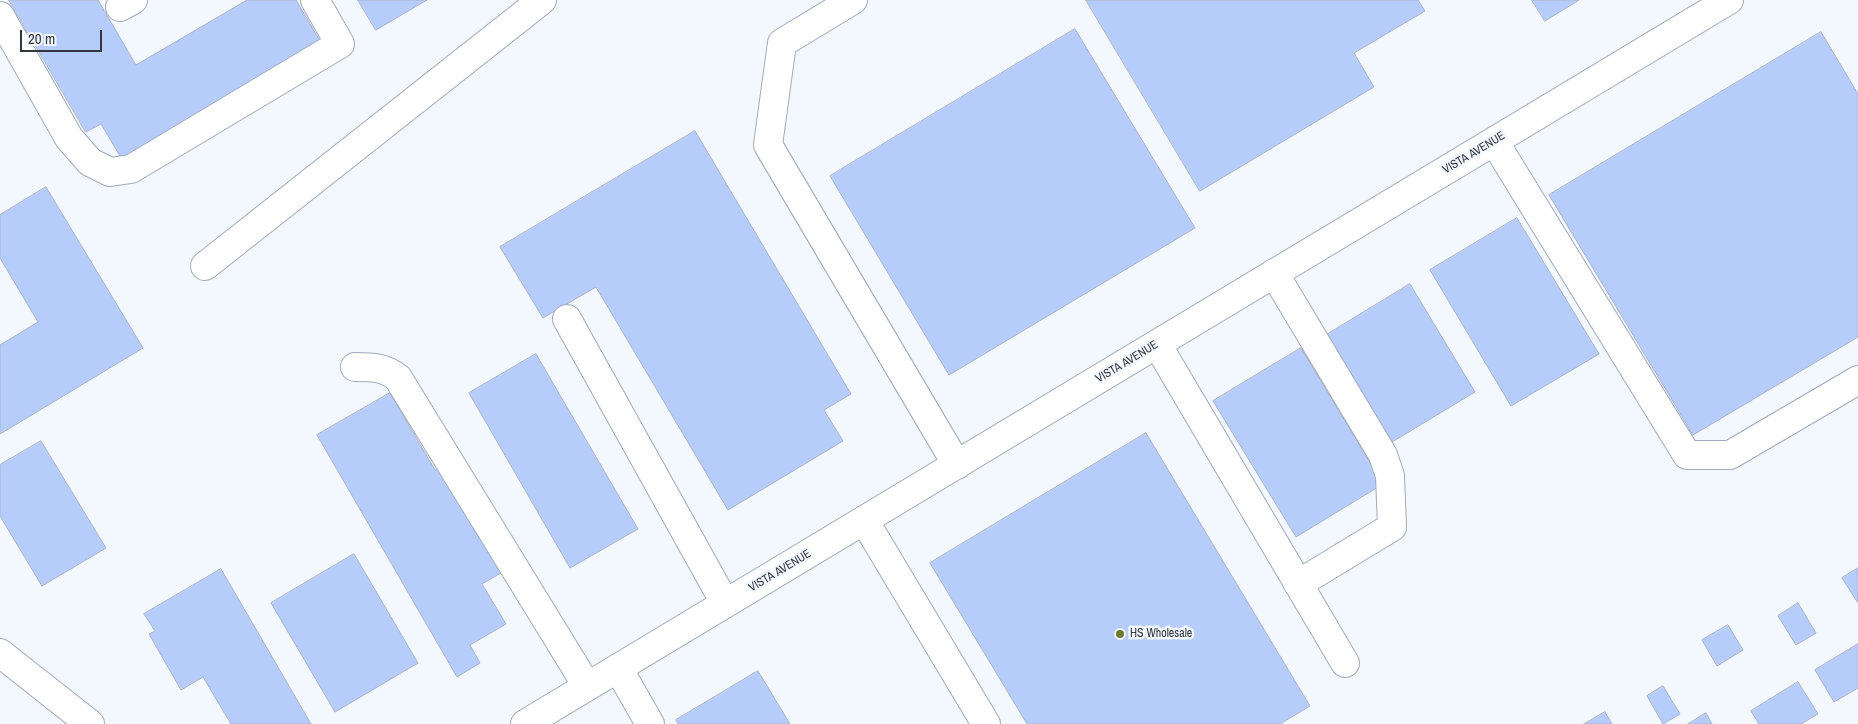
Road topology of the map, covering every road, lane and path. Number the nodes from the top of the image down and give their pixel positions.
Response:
1 (315, 0) edge
2 (542, 0) edge
3 (853, 0) edge
4 (1729, 0) edge
5 (0, 16) edge
6 (1494, 141) junction
7 (205, 266) dead end
8 (1274, 273) junction
9 (567, 319) dead end
10 (1157, 344) junction
11 (355, 368) dead end
12 (1858, 380) edge
13 (957, 465) junction
14 (864, 520) junction
15 (1298, 584) junction
16 (726, 604) junction
17 (0, 653) edge
18 (1345, 663) dead end
19 (618, 668) junction
20 (587, 686) junction
21 (83, 722) edge
22 (525, 724) edge
23 (650, 724) edge
24 (986, 724) edge

1 - 5 street
2 - 7 street
3 - 13 street
4 - 6 street, VISTA AVENUE
6 - 8 street, VISTA AVENUE
6 - 12 street
8 - 10 street, VISTA AVENUE
8 - 15 street
9 - 16 street
10 - 13 street, VISTA AVENUE
10 - 15 street
11 - 20 street
13 - 14 street, VISTA AVENUE
14 - 16 street, VISTA AVENUE
14 - 24 street
15 - 18 street
16 - 19 street, VISTA AVENUE
17 - 21 street
19 - 20 street, VISTA AVENUE
19 - 23 street
20 - 22 street, VISTA AVENUE

